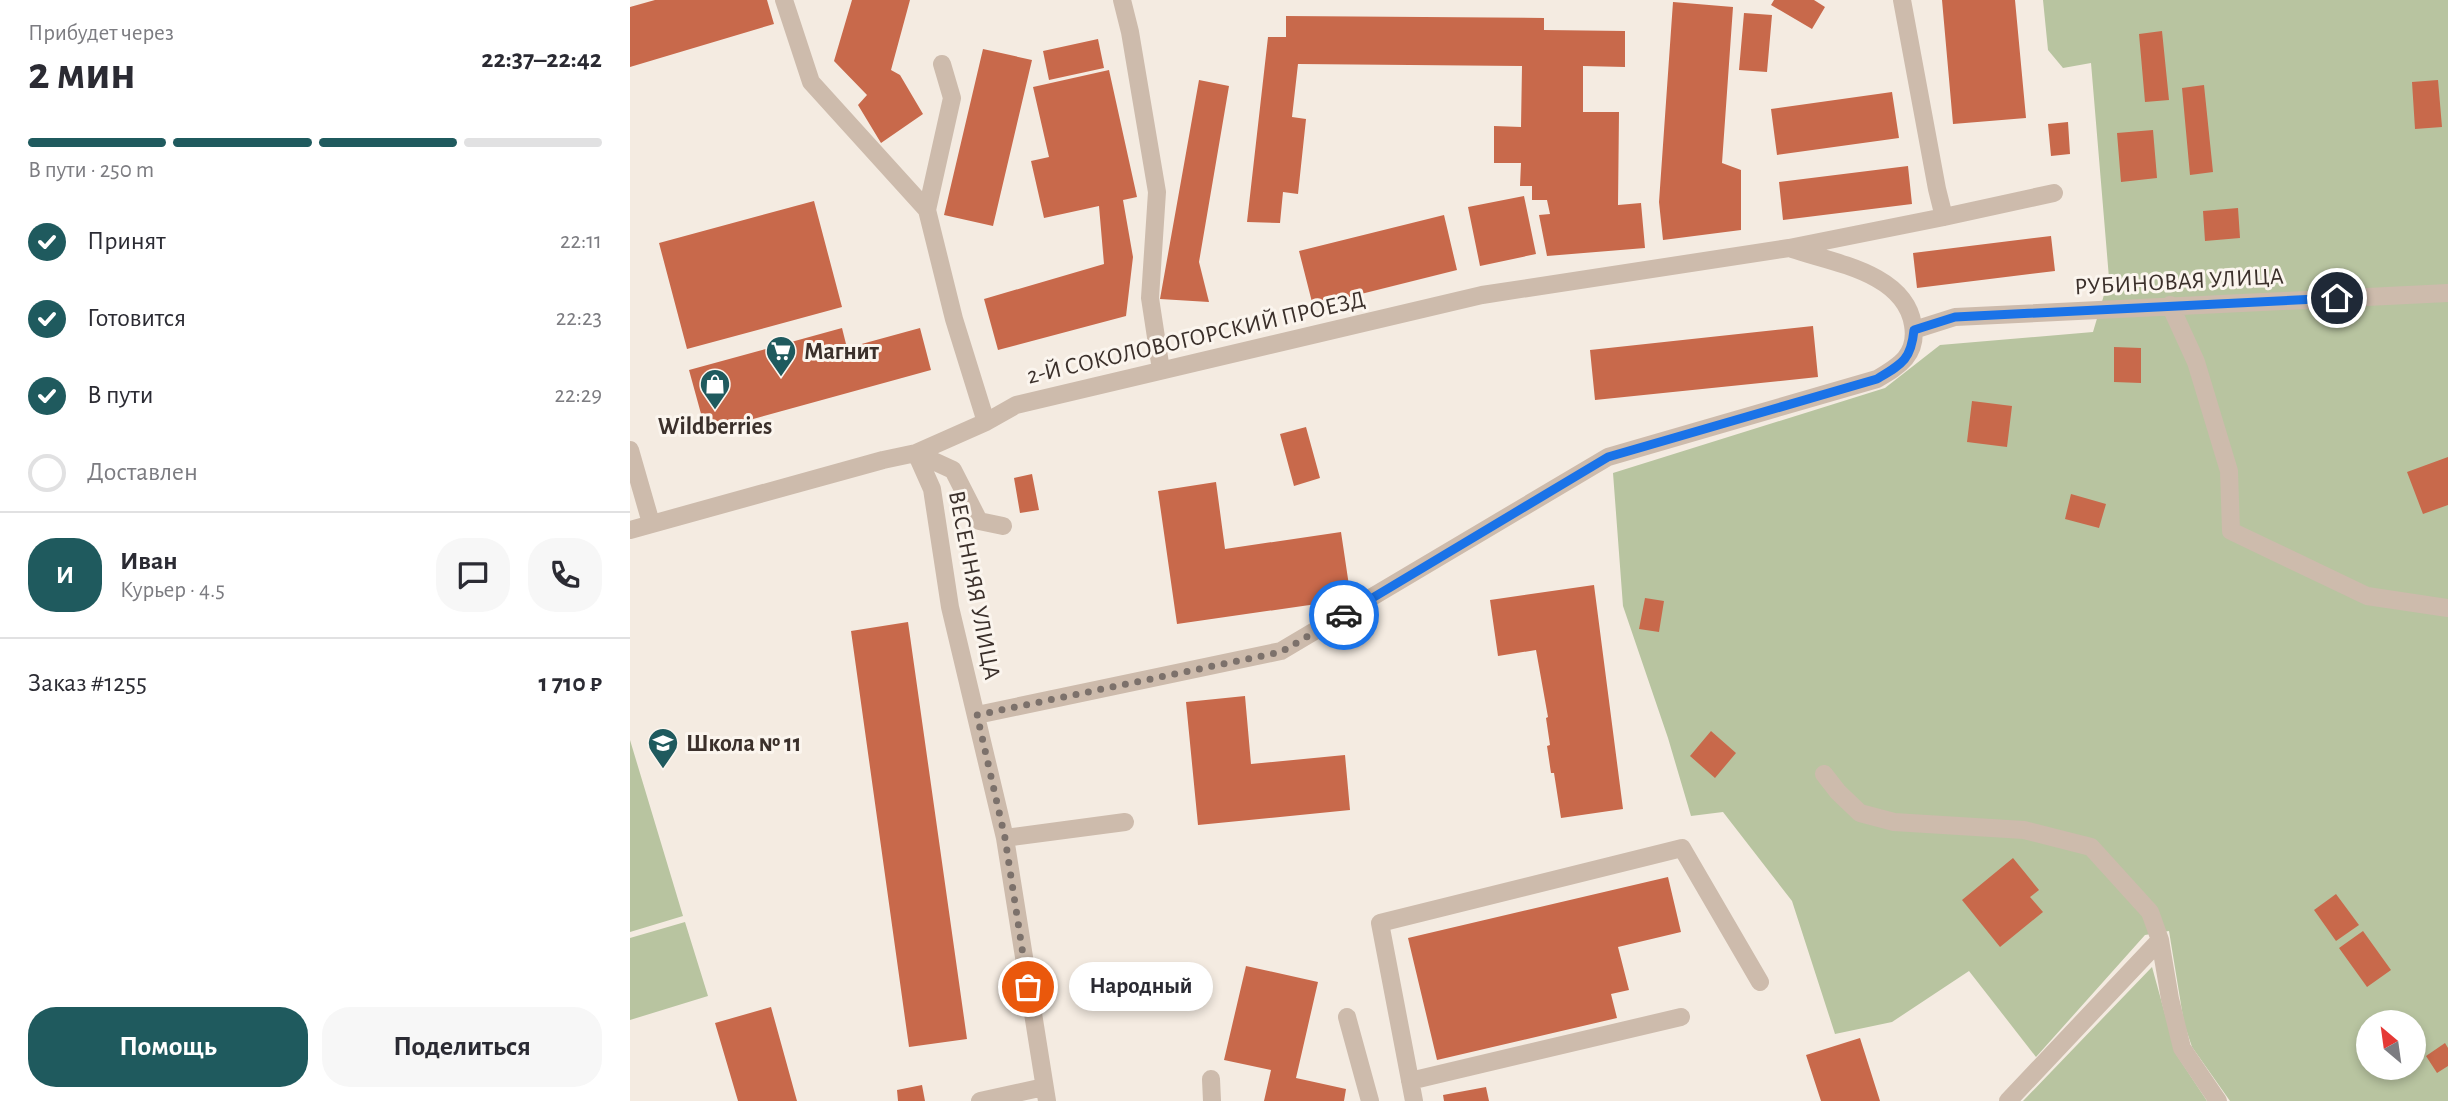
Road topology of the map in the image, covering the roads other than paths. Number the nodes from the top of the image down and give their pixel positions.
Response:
1 (784, 0) edge
2 (1122, 0) edge
3 (1902, 0) edge
4 (942, 64) dead end
5 (2054, 193) dead end
6 (927, 210) junction
7 (1944, 218) junction
8 (1788, 248) junction
9 (2448, 293) edge
10 (2170, 305) junction
11 (1914, 330) junction
12 (1161, 370) junction
13 (986, 422) junction
14 (630, 450) edge
15 (916, 453) junction
16 (651, 523) junction
17 (1003, 526) dead end
18 (630, 530) edge
19 (2448, 608) edge
20 (977, 715) junction
21 (1824, 774) dead end
22 (1125, 822) dead end
23 (1005, 838) junction
24 (2160, 940) junction
25 (1760, 982) dead end
26 (1347, 1017) dead end
27 (1681, 1017) dead end
28 (1211, 1079) dead end
29 (1410, 1081) junction
30 (1045, 1094) edge
31 (980, 1101) edge
32 (1212, 1101) edge
33 (1370, 1101) edge
34 (1415, 1101) edge
35 (2008, 1101) edge
36 (2218, 1101) edge

1 - 6 street
2 - 12 street
3 - 7 street
4 - 6 street
5 - 7 street, 2-Й СОКОЛОВОГОРСКИЙ ПРОЕЗД
6 - 13 street
7 - 8 street, 2-Й СОКОЛОВОГОРСКИЙ ПРОЕЗД
8 - 11 street
8 - 12 street, 2-Й СОКОЛОВОГОРСКИЙ ПРОЕЗД
9 - 10 street, РУБИНОВАЯ УЛИЦА
10 - 11 street, РУБИНОВАЯ УЛИЦА
10 - 19 street
11 - 20 street
12 - 13 street, 2-Й СОКОЛОВОГОРСКИЙ ПРОЕЗД
13 - 15 street, 2-Й СОКОЛОВОГОРСКИЙ ПРОЕЗД
14 - 16 street
15 - 16 street, 2-Й СОКОЛОВОГОРСКИЙ ПРОЕЗД
15 - 17 street
15 - 20 street, ВЕСЕННЯЯ УЛИЦА
16 - 18 street, 2-Й СОКОЛОВОГОРСКИЙ ПРОЕЗД
20 - 23 street, ВЕСЕННЯЯ УЛИЦА
21 - 24 street
22 - 23 street
23 - 30 street, ВЕСЕННЯЯ УЛИЦА
24 - 35 street
24 - 36 street
25 - 29 street
26 - 33 street
27 - 29 street
28 - 32 street
29 - 34 street
30 - 31 street

